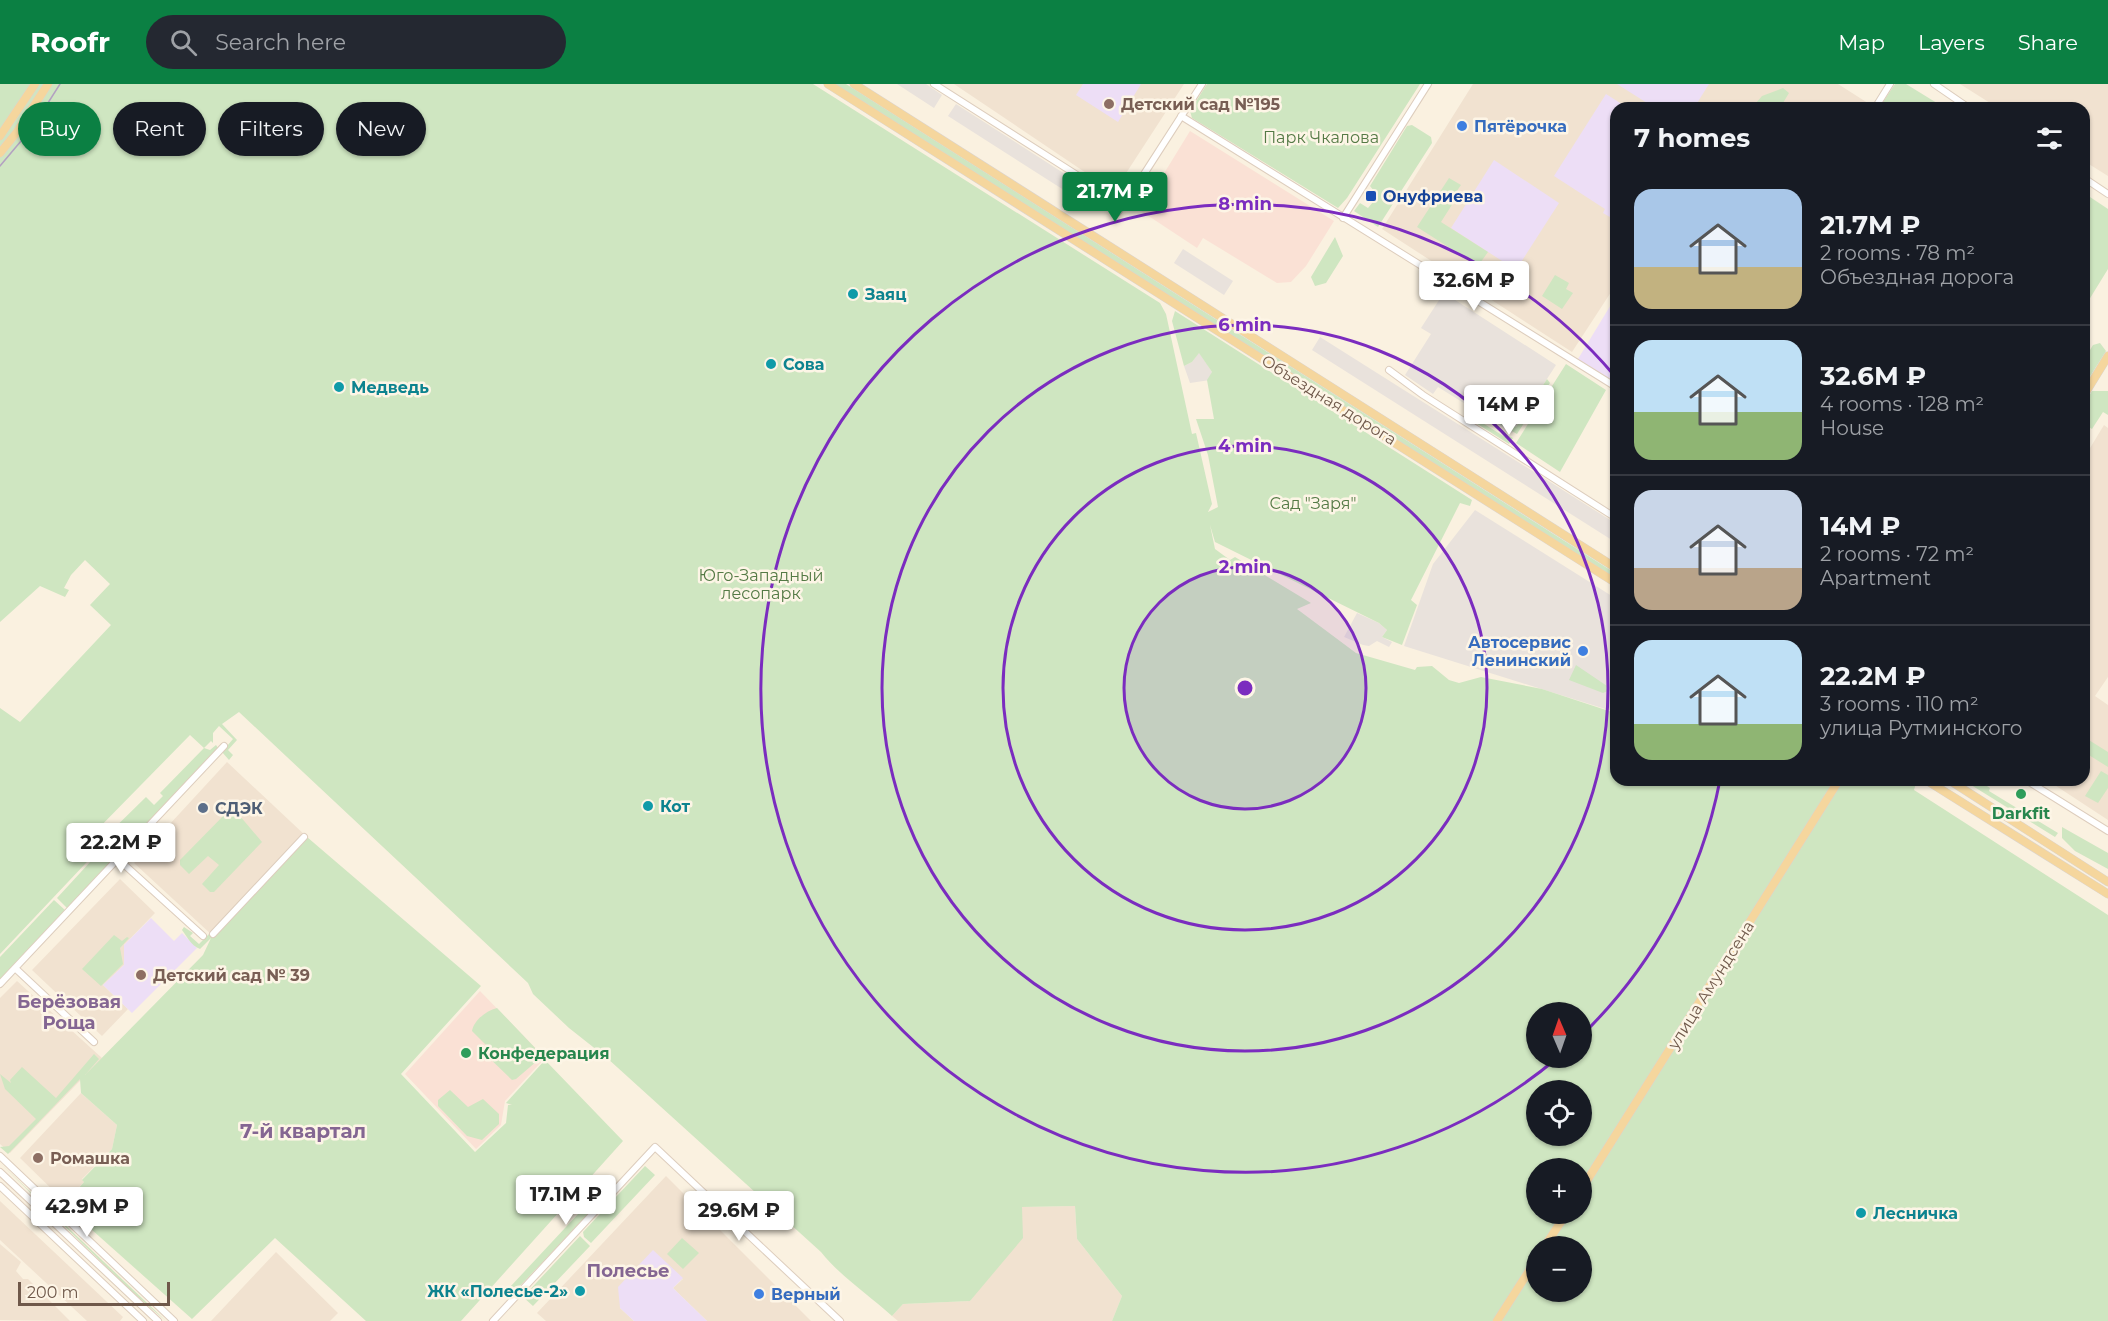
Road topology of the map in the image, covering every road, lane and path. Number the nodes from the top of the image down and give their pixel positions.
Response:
1 (35, 84) edge
2 (48, 84) edge
3 (828, 84) edge
4 (854, 84) edge
5 (934, 84) edge
6 (1202, 84) edge
7 (1428, 84) edge
8 (1890, 84) edge
9 (1934, 84) edge
10 (1879, 102) edge
11 (1961, 102) edge
12 (1181, 116) junction
13 (0, 136) edge
14 (0, 153) edge
15 (2090, 182) edge
16 (1137, 185) junction
17 (1104, 190) junction
18 (2108, 194) edge
19 (1343, 218) junction
20 (2108, 356) edge
21 (1389, 370) dead end
22 (1610, 383) edge
23 (2090, 384) edge
24 (1610, 514) edge
25 (1610, 564) edge
26 (1610, 579) edge
27 (224, 746) dead end
28 (1835, 786) edge
29 (1936, 786) edge
30 (1958, 786) edge
31 (2036, 786) edge
32 (2108, 831) edge
33 (304, 837) dead end
34 (118, 859) junction
35 (2108, 882) edge
36 (2108, 894) edge
37 (213, 934) dead end
38 (203, 936) dead end
39 (15, 968) junction
40 (0, 984) edge
41 (94, 1042) dead end
42 (0, 1156) edge
43 (0, 1172) edge
44 (1592, 1173) edge
45 (0, 1186) edge
46 (1526, 1276) edge
47 (142, 1321) edge
48 (158, 1321) edge
49 (174, 1321) edge
50 (493, 1321) edge
51 (840, 1321) edge
52 (1497, 1321) edge

1 - 13 main road
2 - 14 main road
3 - 26 main road, Объездная дорога
4 - 25 main road, Объездная дорога
5 - 17 street
6 - 12 street
7 - 19 street
8 - 10 street
9 - 11 street
12 - 16 street
12 - 19 street
15 - 18 street
16 - 17 street
16 - 17 street
19 - 22 street
20 - 23 main road
21 - 24 street
27 - 34 street
28 - 44 main road, улица Амундсена
29 - 36 main road
30 - 35 main road
31 - 32 street
33 - 37 street
34 - 38 street
34 - 39 street
39 - 40 street
39 - 41 street
42 - 49 street
43 - 48 street
45 - 47 street
46 - 52 main road
50 - 51 street

